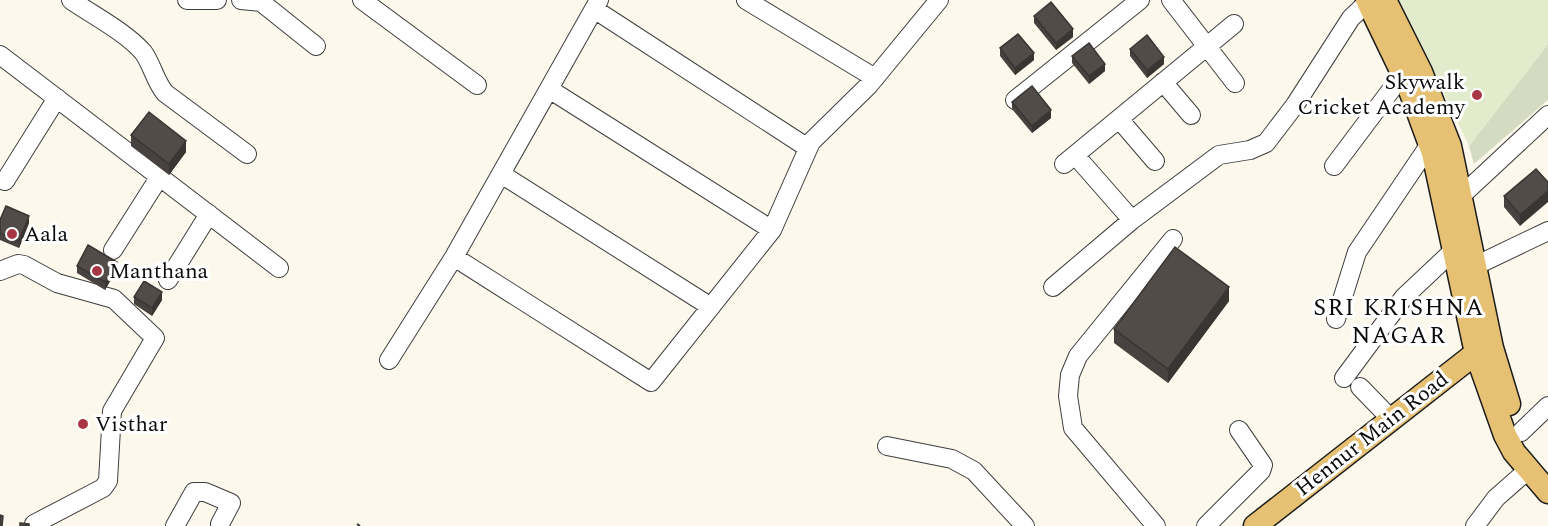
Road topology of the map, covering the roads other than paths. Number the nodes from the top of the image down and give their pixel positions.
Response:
1 (71, 0) edge
2 (187, 0) edge
3 (217, 0) edge
4 (241, 0) edge
5 (362, 0) edge
6 (746, 0) edge
7 (939, 0) edge
8 (1140, 0) edge
9 (1172, 0) edge
10 (1372, 0) edge
11 (596, 4) edge
12 (1234, 24) dead end
13 (316, 46) dead end
14 (1207, 46) junction
15 (3, 64) edge
16 (1403, 74) junction
17 (875, 78) junction
18 (1163, 82) junction
19 (1235, 83) dead end
20 (477, 85) dead end
21 (549, 89) junction
22 (57, 99) junction
23 (1013, 101) edge
24 (1191, 115) dead end
25 (1548, 115) edge
26 (1119, 119) junction
27 (1430, 144) junction
28 (808, 148) junction
29 (247, 154) dead end
30 (1155, 161) dead end
31 (1334, 165) dead end
32 (501, 174) junction
33 (160, 176) junction
34 (5, 181) dead end
35 (1461, 195) junction
36 (209, 214) junction
37 (1132, 220) junction
38 (772, 230) junction
39 (1548, 231) edge
40 (1173, 238) dead end
41 (113, 250) dead end
42 (1454, 250) junction
43 (454, 257) junction
44 (1475, 266) junction
45 (279, 268) dead end
46 (0, 271) edge
47 (168, 280) dead end
48 (1053, 287) dead end
49 (711, 307) junction
50 (1336, 319) dead end
51 (1484, 350) junction
52 (389, 360) dead end
53 (1548, 406) edge
54 (1391, 419) junction
55 (1239, 430) dead end
56 (886, 446) dead end
57 (1528, 454) edge
58 (1548, 492) edge
59 (34, 524) dead end
60 (220, 524) dead end
61 (1262, 524) edge
62 (175, 526) edge
63 (1025, 526) edge
64 (1156, 526) edge
65 (1206, 526) edge
66 (1475, 526) edge

1 - 29 street
2 - 3 street
4 - 13 street
5 - 20 street
6 - 17 street
7 - 17 street
8 - 23 street
9 - 14 street
10 - 16 main road
10 - 35 main road
10 - 37 street
11 - 21 street
11 - 28 street
12 - 14 street
14 - 18 street
14 - 19 street
15 - 22 street
16 - 27 main road
16 - 31 street
17 - 28 street
18 - 24 street
18 - 26 street
21 - 32 street
21 - 38 street
22 - 33 street
22 - 34 street
25 - 35 street
26 - 30 street
26 - 37 street
27 - 42 main road
27 - 50 street
28 - 38 street
32 - 43 street
32 - 49 street
33 - 36 street
33 - 41 street
35 - 44 main road
36 - 45 street
36 - 47 street
37 - 48 street
38 - 49 street
39 - 44 street
40 - 64 street
42 - 51 main road
42 - 54 street
43 - 49 street
43 - 52 street
44 - 51 main road
46 - 59 street
51 - 54 main road, Hennur Main Road
51 - 57 main road
53 - 57 street
54 - 61 main road, Hennur Main Road
55 - 65 street
56 - 63 street
57 - 58 main road
57 - 66 street
60 - 62 street

